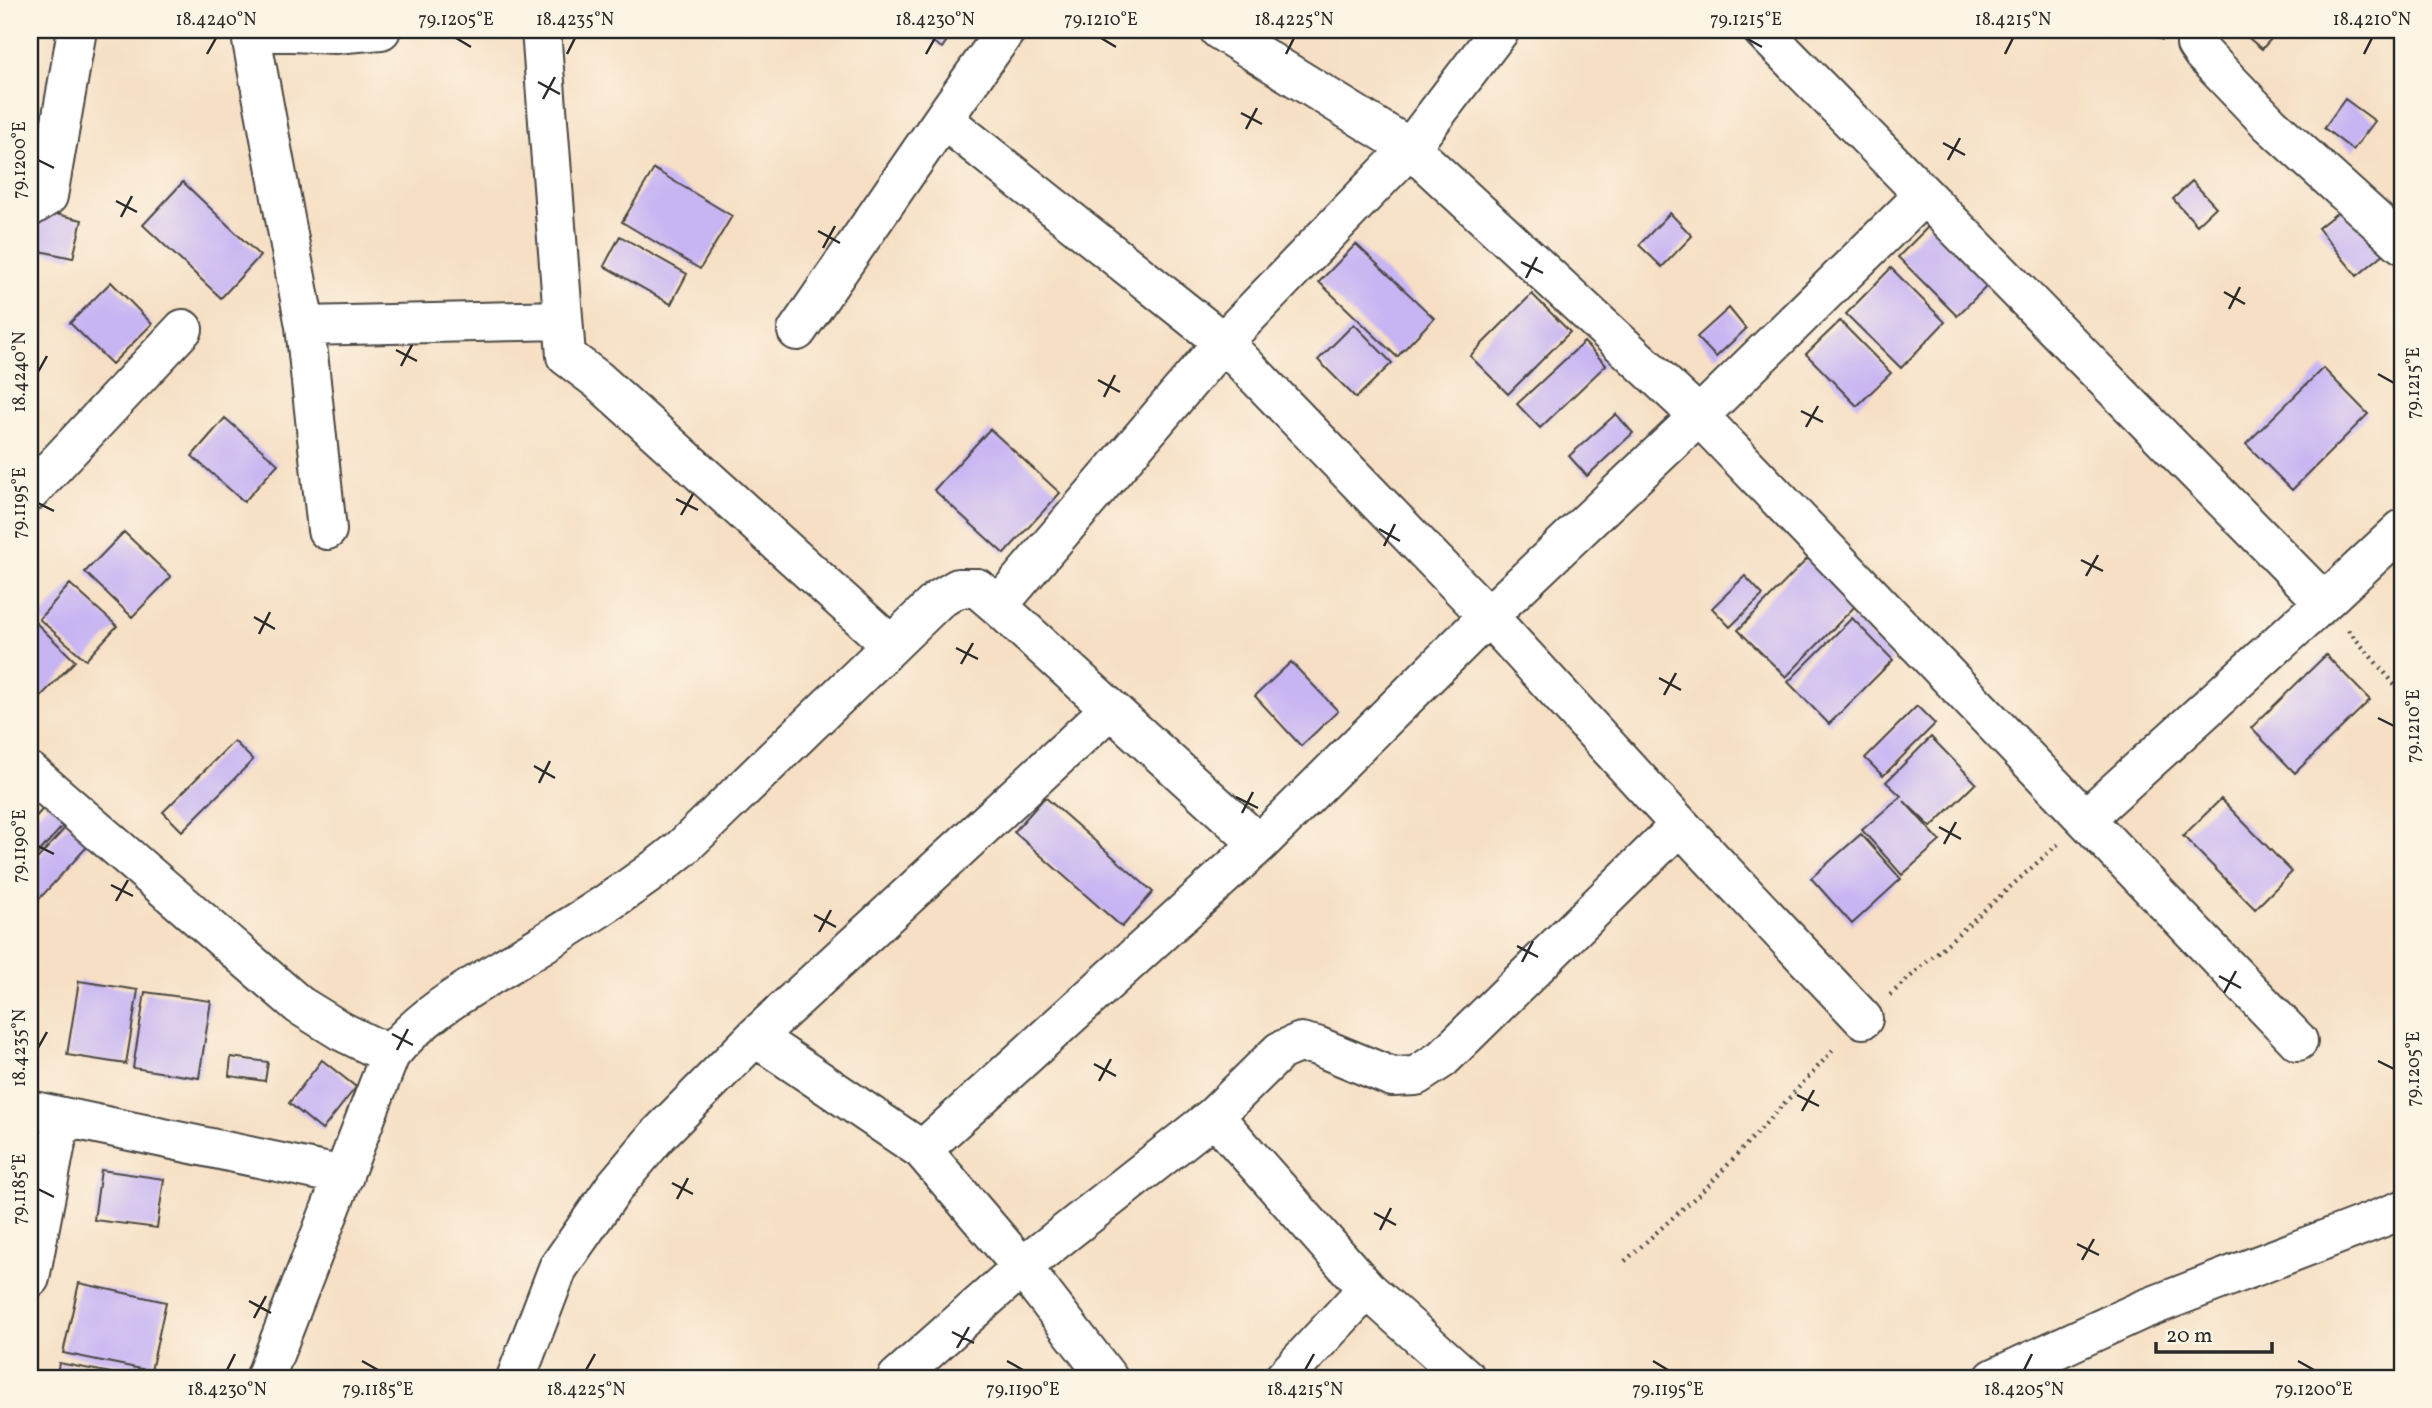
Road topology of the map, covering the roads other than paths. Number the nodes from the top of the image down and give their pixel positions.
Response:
1 (77, 30) edge
2 (249, 30) edge
3 (381, 30) edge
4 (541, 30) edge
5 (1006, 30) edge
6 (1219, 30) edge
7 (1500, 30) edge
8 (1762, 30) edge
9 (2197, 30) edge
10 (943, 119) junction
11 (1410, 148) junction
12 (1924, 195) junction
13 (30, 208) edge
14 (2402, 244) edge
15 (561, 320) junction
16 (305, 326) junction
17 (184, 329) dead end
18 (797, 331) dead end
19 (1223, 342) junction
20 (1699, 415) junction
21 (30, 492) edge
22 (2402, 529) edge
23 (327, 530) dead end
24 (2324, 603) junction
25 (998, 606) junction
26 (1488, 616) junction
27 (891, 645) junction
28 (1110, 709) junction
29 (30, 772) edge
30 (2087, 817) junction
31 (1680, 825) junction
32 (1259, 844) junction
33 (1863, 1019) dead end
34 (755, 1037) junction
35 (2298, 1041) dead end
36 (390, 1055) junction
37 (45, 1113) edge
38 (1214, 1116) junction
39 (922, 1150) junction
40 (344, 1176) junction
41 (2402, 1210) edge
42 (1022, 1267) junction
43 (30, 1278) edge
44 (1367, 1289) junction
45 (265, 1378) edge
46 (516, 1378) edge
47 (897, 1378) edge
48 (1108, 1378) edge
49 (1284, 1378) edge
50 (1466, 1378) edge
51 (1994, 1378) edge

1 - 13 street
2 - 3 street
2 - 16 street
4 - 15 street
5 - 10 street
6 - 11 street
7 - 11 street
8 - 12 street
9 - 14 street
10 - 18 street
10 - 19 street
11 - 19 street
11 - 20 street
12 - 20 street
12 - 24 street
15 - 16 street
15 - 27 street
16 - 23 street
17 - 21 street
19 - 25 street
19 - 26 street
20 - 26 street
20 - 30 street
22 - 24 street
24 - 30 street
25 - 27 street
25 - 28 street
26 - 31 street
26 - 32 street
27 - 36 street
28 - 32 street
28 - 34 street
29 - 36 street
30 - 35 street
31 - 33 street
31 - 38 street
32 - 39 street
34 - 39 street
34 - 46 street
36 - 40 street
37 - 40 street
37 - 43 street
38 - 42 street
38 - 44 street
39 - 42 street
40 - 45 street
41 - 51 street
42 - 47 street
42 - 48 street
44 - 49 street
44 - 50 street

